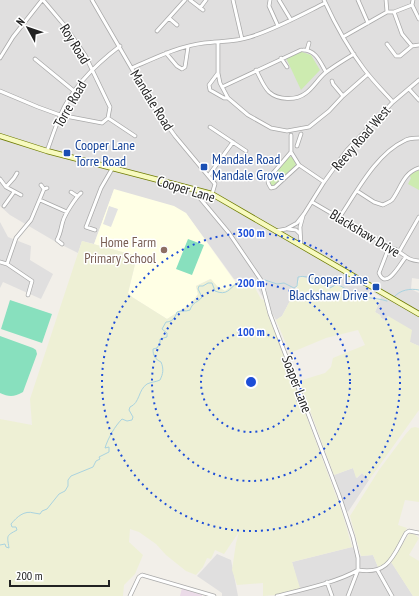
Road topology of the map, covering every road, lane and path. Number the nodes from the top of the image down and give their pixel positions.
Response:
1 (42, 0) edge
2 (92, 0) edge
3 (185, 0) edge
4 (190, 0) edge
5 (206, 0) edge
6 (233, 0) edge
7 (270, 0) edge
8 (279, 0) edge
9 (358, 0) edge
10 (386, 0) edge
11 (413, 0) edge
12 (325, 2) edge
13 (412, 5) junction
14 (387, 12) junction
15 (394, 12) junction
16 (169, 18) junction
17 (419, 19) edge
18 (291, 20) junction
19 (368, 23) junction
20 (177, 25) dead end
21 (278, 26) junction
22 (157, 31) dead end
23 (402, 34) junction
24 (398, 36) dead end
25 (343, 37) junction
26 (242, 39) junction
27 (218, 43) junction
28 (309, 43) dead end
29 (387, 44) dead end
30 (419, 45) edge
31 (120, 46) junction
32 (412, 46) junction
33 (188, 47) junction
34 (307, 50) junction
35 (166, 53) junction
36 (354, 54) junction
37 (0, 58) edge
38 (282, 58) junction
39 (35, 59) dead end
40 (287, 67) dead end
41 (132, 68) junction
42 (92, 70) junction
43 (256, 70) junction
44 (326, 72) junction
45 (218, 73) junction
46 (368, 74) junction
47 (419, 80) edge
48 (332, 81) dead end
49 (222, 87) junction
50 (409, 89) junction
51 (74, 91) junction
52 (0, 92) edge
53 (343, 96) junction
54 (228, 98) junction
55 (419, 100) edge
56 (393, 102) junction
57 (60, 115) junction
58 (108, 118) junction
59 (210, 127) dead end
60 (301, 134) dead end
61 (0, 136) edge
62 (135, 136) dead end
63 (419, 138) edge
64 (299, 140) junction
65 (233, 142) junction
66 (297, 146) dead end
67 (47, 151) junction
68 (246, 151) dead end
69 (291, 152) junction
70 (299, 165) junction
71 (419, 168) edge
72 (112, 169) junction
73 (16, 173) dead end
74 (209, 175) junction
75 (0, 179) edge
76 (324, 182) junction
77 (41, 185) dead end
78 (6, 187) junction
79 (198, 190) junction
80 (357, 191) junction
81 (14, 192) junction
82 (71, 192) dead end
83 (81, 193) dead end
84 (212, 194) junction
85 (21, 195) dead end
86 (77, 196) junction
87 (40, 200) junction
88 (312, 202) junction
89 (4, 206) dead end
90 (67, 212) junction
91 (304, 214) junction
92 (419, 217) edge
93 (339, 218) junction
94 (286, 229) junction
95 (95, 230) dead end
96 (275, 231) junction
97 (300, 234) junction
98 (62, 244) dead end
99 (301, 246) junction
100 (389, 247) junction
101 (399, 252) junction
102 (405, 258) junction
103 (419, 261) edge
104 (0, 262) edge
105 (8, 264) junction
106 (28, 295) dead end
107 (419, 314) edge
108 (419, 533) edge
109 (358, 570) junction
110 (378, 570) junction
111 (327, 582) junction
112 (130, 596) edge
113 (214, 596) edge
114 (277, 596) edge
115 (332, 596) edge
116 (348, 596) edge
117 (392, 596) edge

1 - 37 street
1 - 42 street, Roy Road
2 - 31 street, Mandale Road
3 - 16 street
4 - 5 street
6 - 26 street
7 - 21 street
8 - 18 street
9 - 19 street
10 - 14 street
11 - 13 street
12 - 18 street
12 - 25 street
13 - 15 street
13 - 17 street
14 - 15 street
14 - 19 street
15 - 23 street
16 - 20 street
16 - 22 street
18 - 21 street
19 - 25 street
21 - 26 street
23 - 24 street
23 - 32 street
25 - 36 street
26 - 27 street
27 - 33 street
27 - 45 street
28 - 34 street
29 - 32 street
30 - 32 street
31 - 41 street, Mandale Road
31 - 42 street, Torre Road
33 - 35 street
33 - 35 street
34 - 38 street
34 - 44 street
35 - 41 street
36 - 44 street
36 - 46 street
38 - 40 street
38 - 43 street
39 - 51 street
41 - 74 street, Mandale Road
42 - 51 street, Torre Road
42 - 58 street, Roy Road
43 - 44 street
43 - 49 street
45 - 49 street
45 - 54 street
46 - 53 street
46 - 56 street
47 - 50 street, Reevy Road West
48 - 53 street
49 - 54 street
50 - 55 street
50 - 56 street, Reevy Road West
51 - 57 street, Torre Road
52 - 57 street
53 - 54 street
56 - 76 street, Reevy Road West
57 - 58 street
57 - 67 street, Torre Road
58 - 62 street
59 - 65 street
60 - 64 street
61 - 67 main road, Cooper Lane
63 - 80 street
64 - 66 street
64 - 69 street
65 - 68 street
65 - 74 street
67 - 72 main road, Cooper Lane
69 - 70 street
69 - 70 street
70 - 76 street
71 - 80 street
72 - 79 main road, Cooper Lane
72 - 95 street
73 - 78 street
74 - 84 street
75 - 78 street
76 - 88 street, Reevy Road West
77 - 87 street
78 - 81 street
79 - 84 main road, Cooper Lane
79 - 109 street, Soaper Lane
80 - 93 street
81 - 85 street
81 - 89 street
82 - 86 street
83 - 86 street
84 - 96 main road, Cooper Lane
86 - 90 street
87 - 90 street
87 - 105 street
88 - 91 street, Reevy Road West
88 - 93 street, Blackshaw Drive
90 - 98 street
91 - 94 street
91 - 97 street
92 - 101 street
93 - 100 street, Blackshaw Drive
94 - 96 street
94 - 97 street
96 - 99 main road, Cooper Lane
97 - 99 street
99 - 107 main road, Cooper Lane
100 - 101 street, Blackshaw Drive
100 - 102 street
101 - 102 street, Blackshaw Drive
102 - 103 street, Blackshaw Drive
104 - 105 street
105 - 106 street
108 - 110 street
109 - 110 street
109 - 111 street
109 - 116 street
110 - 117 street
111 - 114 street
111 - 115 street
112 - 113 street

